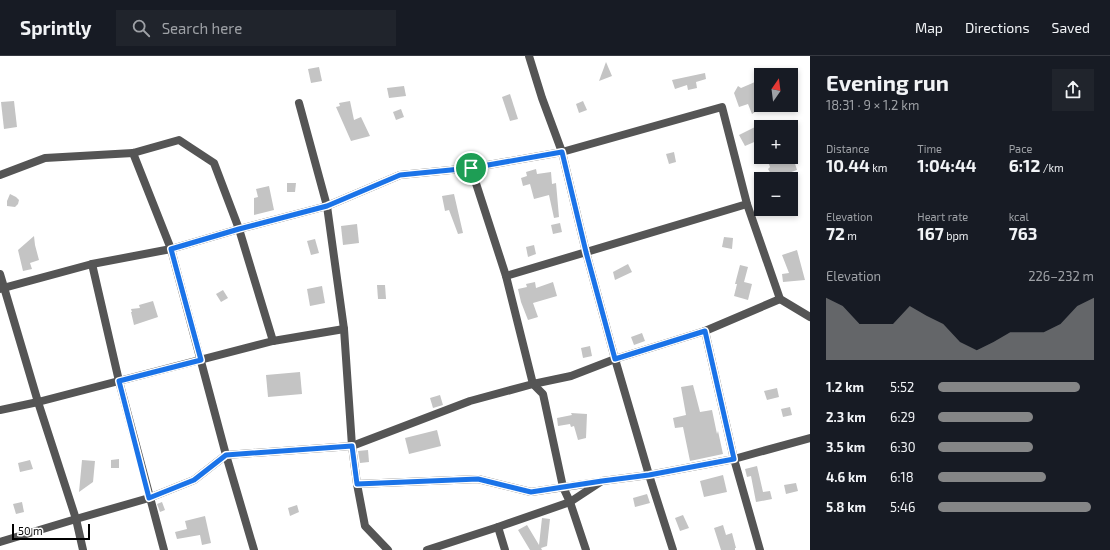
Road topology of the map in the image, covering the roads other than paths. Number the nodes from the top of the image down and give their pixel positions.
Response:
1 (529, 56) edge
2 (299, 103) dead end
3 (562, 152) junction
4 (133, 153) junction
5 (471, 168) junction
6 (0, 175) edge
7 (747, 204) junction
8 (327, 206) junction
9 (239, 229) junction
10 (171, 249) junction
11 (586, 252) junction
12 (92, 264) junction
13 (0, 274) edge
14 (506, 276) junction
15 (2, 289) edge
16 (780, 300) junction
17 (810, 317) edge
18 (344, 329) junction
19 (705, 331) junction
20 (273, 341) junction
21 (615, 359) junction
22 (201, 360) junction
23 (119, 381) junction
24 (532, 384) junction
25 (38, 402) junction
26 (0, 410) edge
27 (810, 438) edge
28 (352, 446) junction
29 (226, 455) junction
30 (734, 459) junction
31 (649, 475) junction
32 (602, 481) junction
33 (357, 484) junction
34 (563, 487) junction
35 (149, 498) junction
36 (570, 502) junction
37 (76, 519) junction
38 (498, 527) junction
39 (0, 542) edge
40 (0, 547) edge
41 (1, 550) edge
42 (83, 550) edge
43 (164, 550) edge
44 (254, 550) edge
45 (388, 550) edge
46 (427, 550) edge
47 (505, 550) edge
48 (586, 550) edge
49 (673, 550) edge
50 (760, 550) edge

1 - 3 street
2 - 8 street
3 - 5 street
3 - 7 street
3 - 11 street
4 - 6 street
4 - 9 street
4 - 10 street
5 - 8 street
5 - 14 street
7 - 11 street
7 - 16 street
8 - 9 street
8 - 18 street
9 - 10 street
9 - 20 street
10 - 12 street
10 - 22 street
11 - 14 street
11 - 21 street
12 - 15 street
12 - 23 street
13 - 15 street
14 - 24 street
15 - 25 street
16 - 17 street
16 - 19 street
18 - 20 street
18 - 28 street
19 - 21 street
19 - 30 street
20 - 22 street
21 - 24 street
21 - 31 street
22 - 23 street
22 - 29 street
23 - 25 street
23 - 35 street
24 - 28 street
24 - 34 street
25 - 26 street
25 - 37 street
27 - 30 street
28 - 29 street
28 - 33 street
29 - 35 street
29 - 44 street
30 - 31 street
30 - 50 street
31 - 32 street
31 - 49 street
32 - 34 street
32 - 36 street
33 - 34 street
33 - 45 street
34 - 36 street
35 - 37 street
35 - 43 street
36 - 38 street
36 - 48 street
37 - 39 street
37 - 42 street
38 - 46 street
38 - 47 street
40 - 41 street

